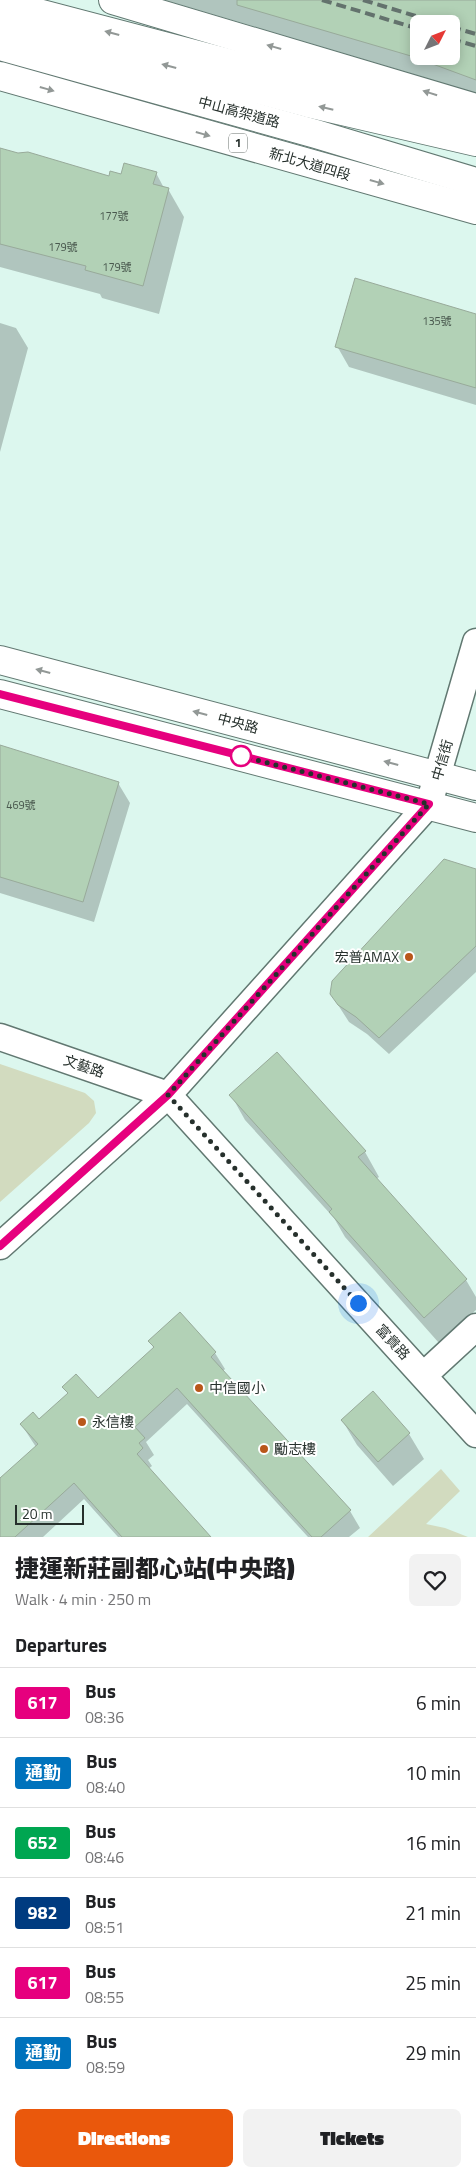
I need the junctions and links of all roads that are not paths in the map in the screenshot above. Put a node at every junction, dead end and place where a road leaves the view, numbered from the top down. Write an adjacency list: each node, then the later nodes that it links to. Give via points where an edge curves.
1 (113, 0): 6 (main road, one-way to 1)
2 (0, 3): 7 (main road, one-way to 2)
3 (0, 21): 9 (main road, one-way to 3, via 308,103)
4 (0, 46): 8 (main road, 中山高架道路 / 1)
5 (0, 76): 12 (main road, 新北大道四段 / 1, one-way to 12)
6 (476, 108)
7 (476, 128)
8 (316, 134): 10 (main road); 11 (main road, 中山高架道路 / 1)
9 (476, 142)
10 (476, 165)
11 (476, 182)
12 (476, 210)
13 (476, 642): 16 (street, 中信街)
14 (0, 660): 16 (main road, 中央路, one-way to 14)
15 (0, 694): 18 (main road)
16 (438, 775): 17 (main road, 中央路); 18 (street, 中信街)
17 (476, 786)
18 (429, 804): 19 (main road); 21 (street, 中信街)
19 (476, 818)
20 (0, 1037): 21 (street, 文藝路)
21 (168, 1095): 22 (street, 中信街); 24 (street, 富貴路)
22 (0, 1246)
23 (476, 1327): 24 (street)
24 (424, 1375): 25 (street, 富貴路)
25 (476, 1434)

